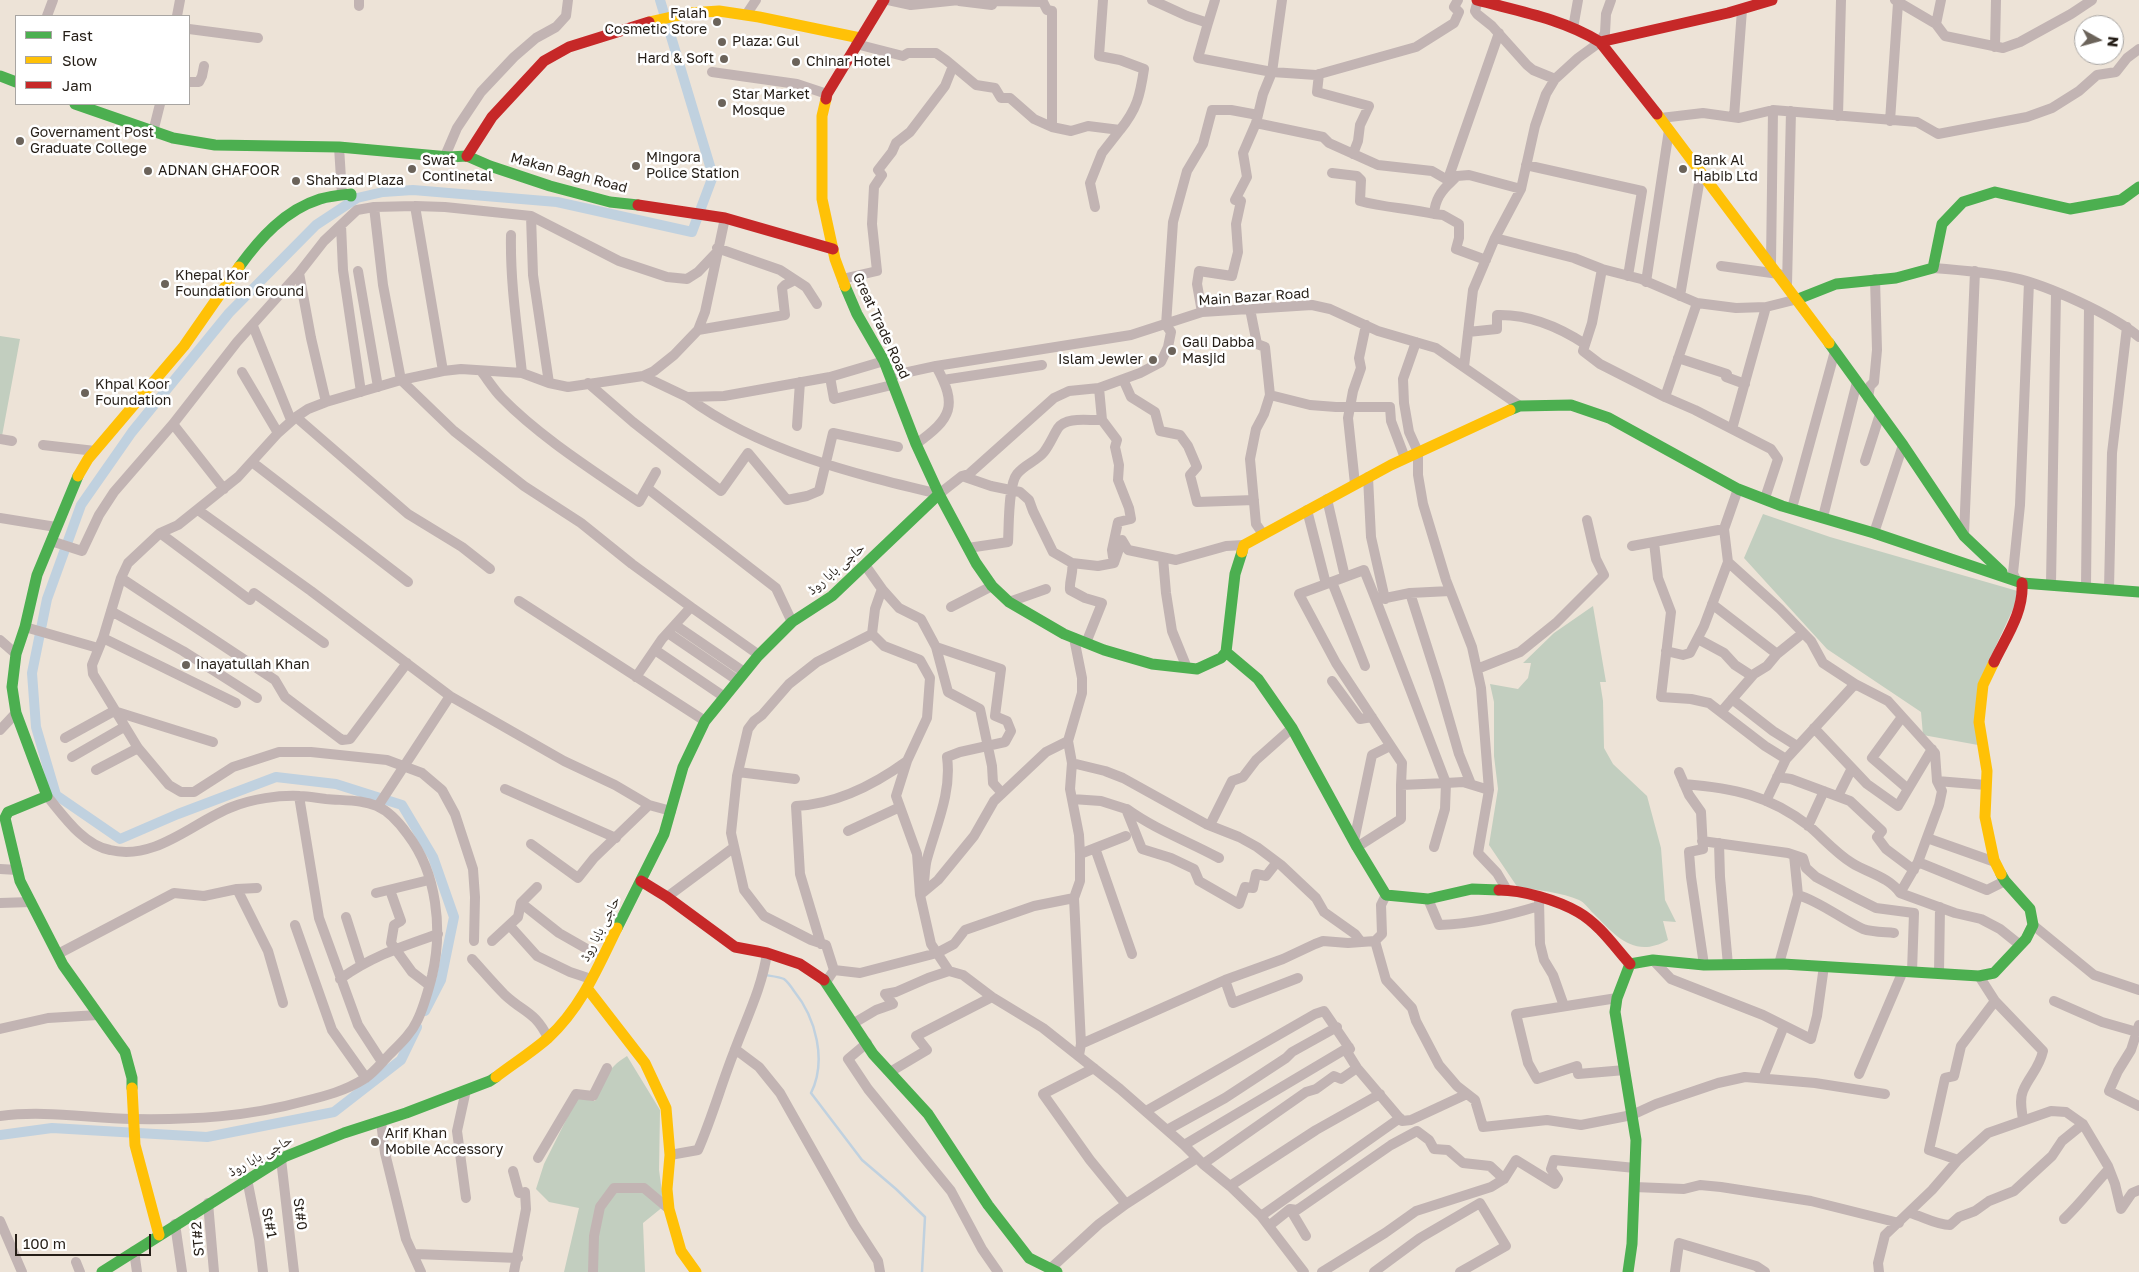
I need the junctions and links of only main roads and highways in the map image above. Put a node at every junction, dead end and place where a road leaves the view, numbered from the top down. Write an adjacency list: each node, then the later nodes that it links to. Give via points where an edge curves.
1 (886, 0): 5 (main road, Great Trade Road)
2 (1477, 0): 4 (main road)
3 (1770, 0): 6 (main road, via 1742,10)
4 (1515, 5): 6 (main road)
5 (858, 41): 12 (main road, via 746,15 719,12 689,13 643,23 569,47 544,61 492,117); 15 (main road, Great Trade Road, via 827,94 822,116 822,199)
6 (1600, 42): 16 (main road)
7 (0, 76): 8 (main road)
8 (15, 82)
9 (68, 105): 11 (main road, via 152,135 215,148)
10 (78, 105): 11 (main road, via 173,138 215,145)
11 (339, 148): 12 (main road, Makan Bagh Road)
12 (467, 156): 15 (main road, Makan Bagh Road, via 550,186 610,202 712,215)
13 (2139, 187): 16 (main road, via 2120,200 2070,209 1995,192 1963,202 1942,224 1933,268 1896,278 1836,284)
14 (347, 195): 24 (main road, via 296,208 250,249 186,344 95,451 77,478 56,526 53,542 38,574 28,628 16,654 12,687 16,713 47,796 8,812 5,818 20,881 63,965 125,1052 132,1078 135,1147)
15 (833, 249): 17 (main road, Great Trade Road, via 857,314 884,361)
16 (1798, 299): 18 (main road, via 1964,536 1997,569)
17 (939, 494): 20 (main road, Great Trade Road, via 992,586 1009,602 1064,634 1152,664 1187,668 1198,669 1221,658); 21 (main road, حاجی بابا روڈ, via 832,596 792,622 723,696 705,721 683,767 664,834)
18 (2019, 581): 19 (main road); 20 (main road, via 1738,489 1609,418 1571,405 1520,406 1405,458 1244,545 1235,574); 22 (main road, via 2023,598 1983,685 1980,722 1987,771 1985,817 1995,862 2005,881 2030,909 2033,925 2026,938 1994,973 1979,976 1653,960)
19 (2139, 592)
20 (1226, 652): 22 (main road, via 1258,679 1292,728 1386,895 1428,899 1472,889 1507,890 1578,912 1599,929)
21 (641, 881): 23 (main road, حاجی بابا روڈ); 25 (main road, via 735,947 800,964 826,982 874,1054 928,1114 988,1205 1029,1258)
22 (1630, 964): 28 (main road, via 1615,1012 1636,1140)
23 (589, 983): 24 (main road, حاجی بابا روڈ, via 570,1014 548,1038 490,1081 281,1159); 27 (main road, via 645,1063 666,1108 670,1154 669,1209 681,1251)
24 (159, 1235): 26 (main road, حاجی بابا روڈ)
25 (1053, 1271)
26 (102, 1272)
27 (696, 1272)
28 (1629, 1272)

